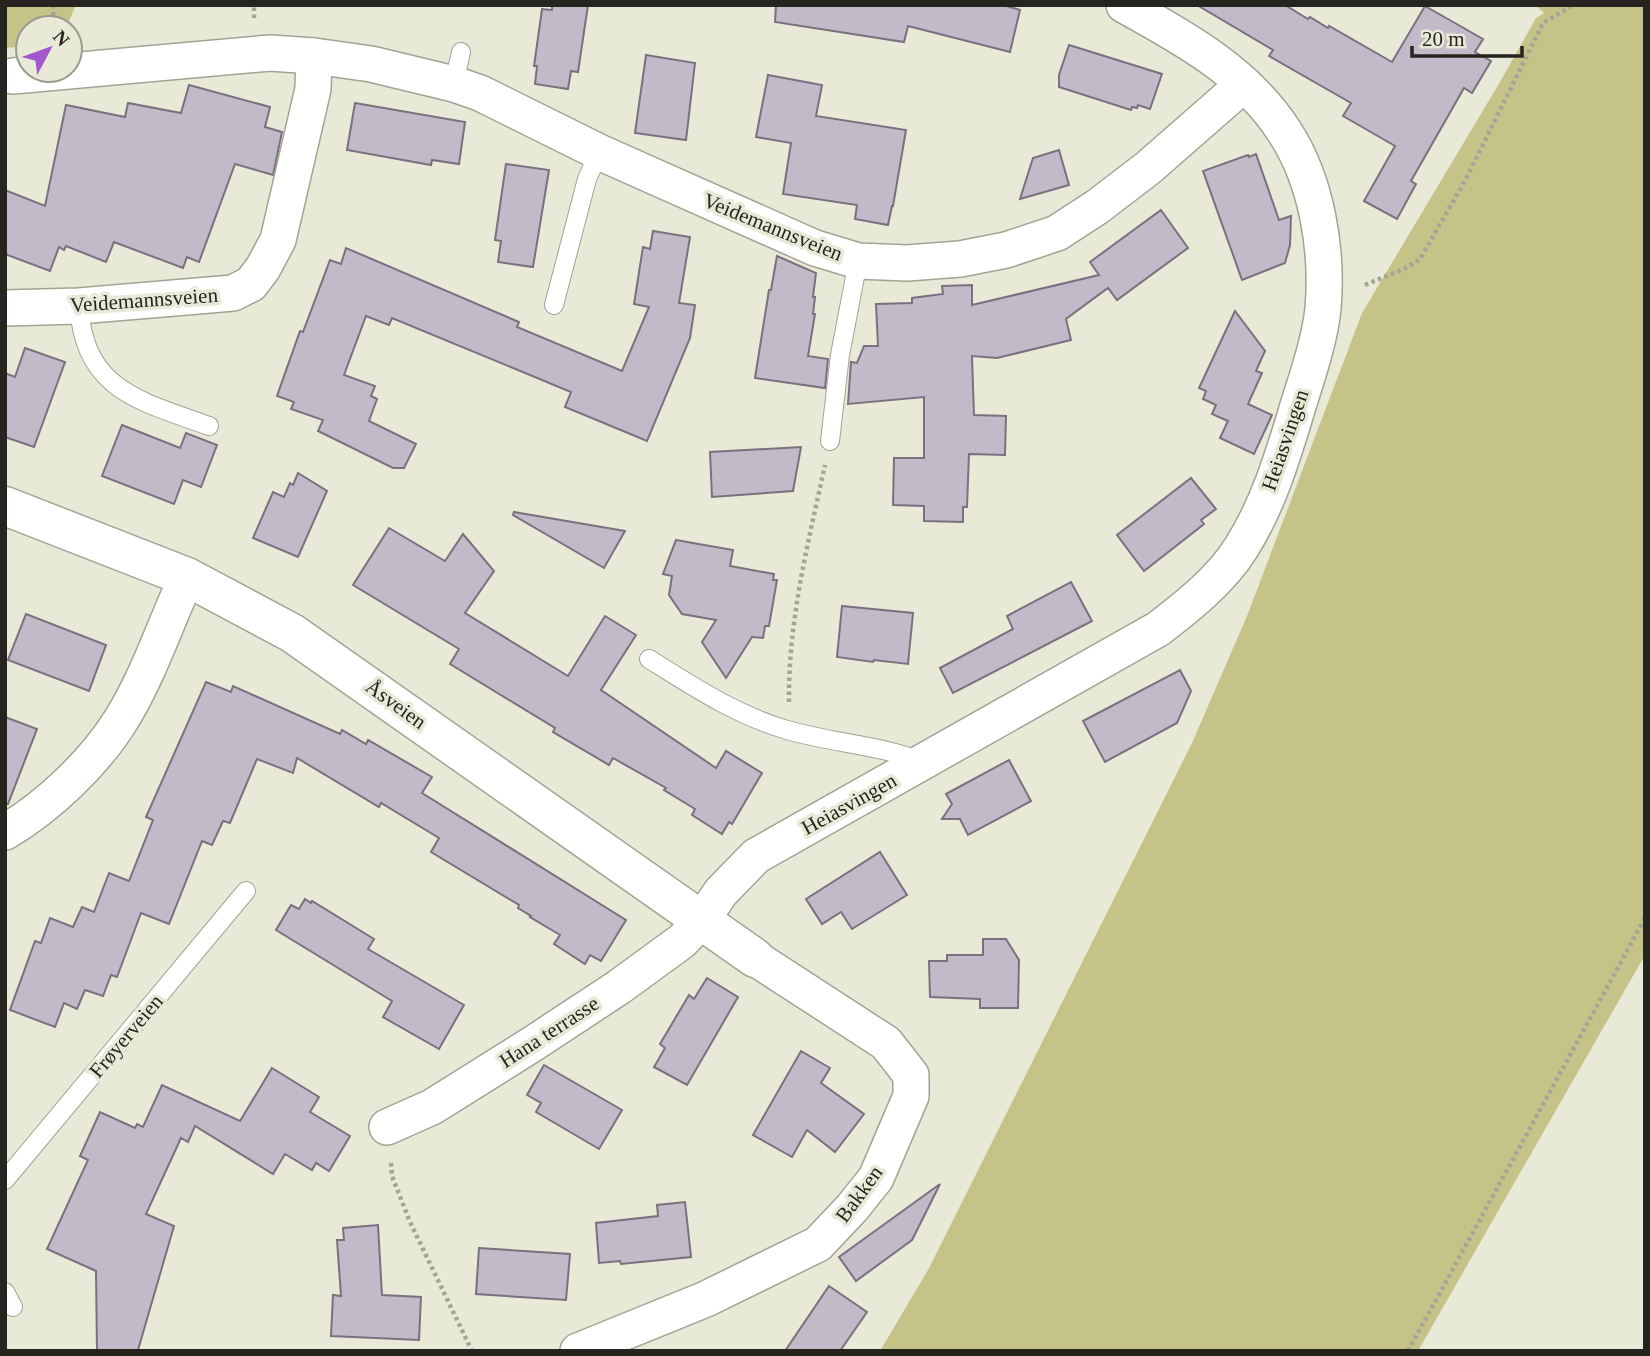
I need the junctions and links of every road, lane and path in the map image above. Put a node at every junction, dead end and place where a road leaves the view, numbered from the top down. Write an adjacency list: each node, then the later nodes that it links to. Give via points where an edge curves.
1 (1124, 5): 5 (street, Heiasvingen, via 1204,51)
2 (1573, 5): 8 (path, via 1543,23 1466,179 1420,259)
3 (314, 56): 4 (street, Veidemannsveien, via 270,52); 6 (street, Veidemannsveien, via 370,65 458,68 480,93); 10 (street, Veidemannsveien, via 313,89 278,240 251,284 233,293)
4 (13, 76)
5 (1244, 84): 7 (street, Veidemannsveien, via 1148,168 1057,233 960,259); 18 (street, Heiasvingen, via 1286,133 1305,174 1322,236 1323,309 1277,477 1240,549 1189,605 1158,629)
6 (599, 152): 7 (street, Veidemannsveien, via 778,233); 9 (lane, via 587,179)
7 (858, 261): 13 (lane, via 840,355)
8 (1364, 285)
9 (554, 305)
10 (79, 306): 11 (street, Veidemannsveien); 12 (lane, via 86,346 112,383 141,401)
11 (5, 308)
12 (209, 426)
13 (831, 441): 17 (path, via 803,565 789,673)
14 (5, 506): 15 (street, Åsveien)
15 (187, 577): 19 (street, via 121,720 92,758 32,817); 22 (street, Åsveien, via 317,648)
16 (649, 659): 17 (lane, via 719,703)
17 (789, 730): 18 (lane)
18 (923, 762): 22 (street, Heiasvingen, via 756,856)
19 (5, 832)
20 (246, 891): 25 (lane, Frøyerveien)
21 (1645, 918): 28 (path)
22 (701, 921): 23 (street, Åsveien); 24 (street, Hana terrasse, via 682,941 555,1029 432,1107)
23 (755, 958): 27 (street, Bakken, via 886,1043 911,1075 911,1096 876,1178 818,1244 706,1299)
24 (387, 1127): 26 (path, via 392,1175)
25 (5, 1180)
26 (472, 1351)
27 (578, 1351)
28 (1408, 1351)

